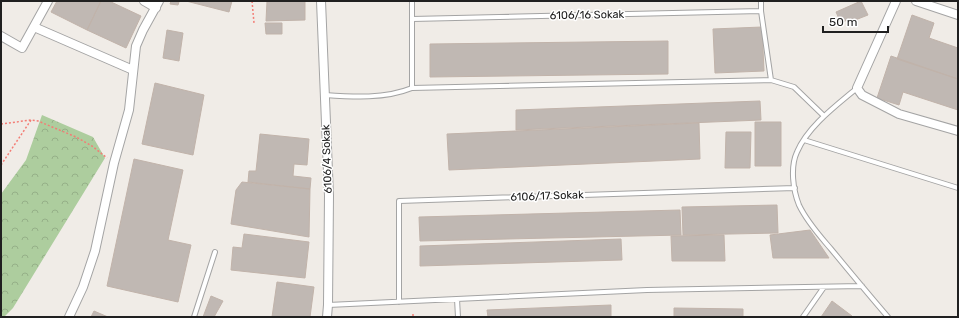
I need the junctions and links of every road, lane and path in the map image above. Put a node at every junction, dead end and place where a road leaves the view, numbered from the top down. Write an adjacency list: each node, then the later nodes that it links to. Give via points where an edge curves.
1 (48, 1): 14 (street)
2 (144, 1): 9 (street)
3 (252, 1): 13 (path)
4 (321, 1): 20 (street, 6106/4 Sokak)
5 (412, 1): 12 (lane)
6 (761, 1): 10 (lane)
7 (896, 1): 19 (street)
8 (916, 1): 11 (street)
9 (158, 4): 16 (street, via 136,46)
10 (761, 11): 12 (lane, 6106/16 Sokak); 17 (lane)
11 (958, 15)
12 (412, 19): 18 (lane)
13 (254, 23)
14 (34, 27): 15 (street, via 22,48); 16 (street)
15 (1, 36)
16 (133, 70): 26 (street, via 129,110)
17 (771, 80): 18 (lane); 21 (lane, via 794,87)
18 (412, 88): 20 (lane, via 402,92 369,96)
19 (857, 88): 21 (lane); 24 (street, via 862,95 899,114)
20 (325, 95): 35 (street, 6106/4 Sokak, via 329,196)
21 (824, 116): 25 (lane)
22 (31, 120): 23 (path); 26 (path, via 84,141); 27 (path)
23 (1, 124)
24 (958, 131)
25 (804, 140): 28 (lane, via 797,152 793,170); 29 (lane)
26 (114, 164): 37 (street, via 95,251 84,287)
27 (1, 165)
28 (795, 188): 31 (lane, via 799,205 810,224); 34 (lane, 6106/17 Sokak, via 400,201)
29 (958, 188)
30 (215, 252): 38 (lane)
31 (862, 286): 32 (lane); 43 (lane)
32 (824, 287): 33 (lane, via 647,290); 42 (lane)
33 (457, 299): 34 (lane); 41 (lane)
34 (399, 302): 35 (lane)
35 (328, 305): 39 (street, 6106/4 Sokak)
36 (413, 314): 40 (path)
37 (69, 317)
38 (194, 317)
39 (327, 317)
40 (413, 317)
41 (458, 317)
42 (803, 317)
43 (888, 317)

